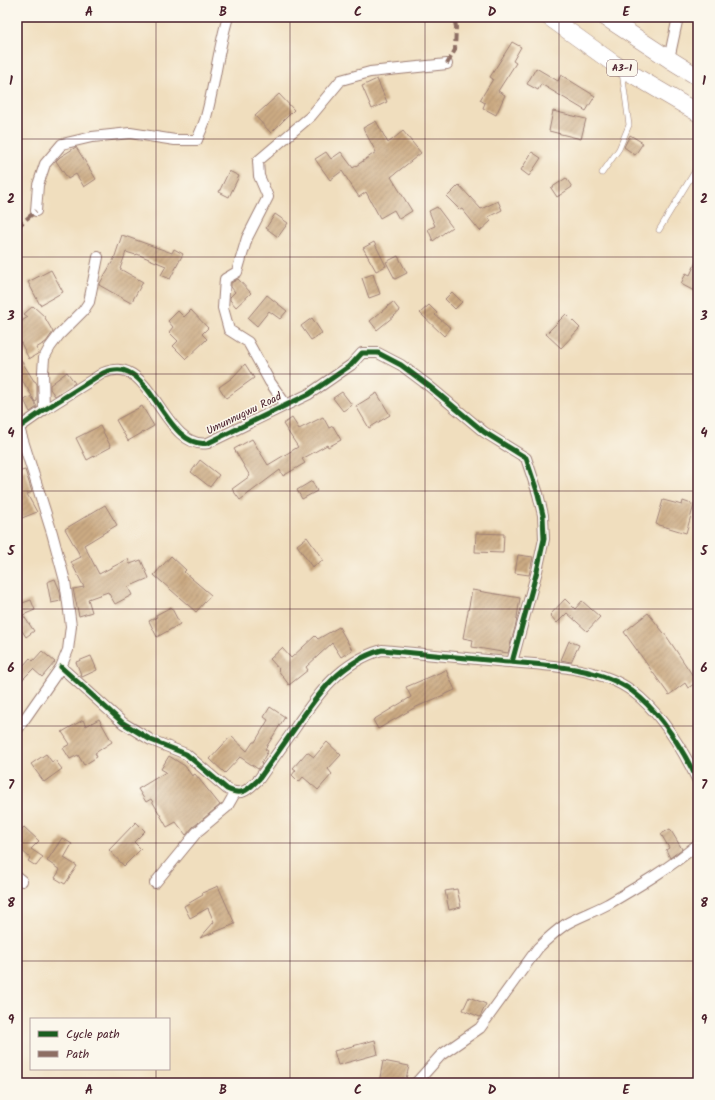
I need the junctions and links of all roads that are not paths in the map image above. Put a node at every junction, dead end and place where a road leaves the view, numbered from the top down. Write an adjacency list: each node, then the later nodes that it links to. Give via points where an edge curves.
1 (228, 17): 12 (street, via 206,118 197,140 176,140 130,132 62,144 45,164 38,185)
2 (549, 17): 7 (highway, A3-1)
3 (605, 17): 5 (highway)
4 (678, 17): 5 (street)
5 (669, 60): 8 (highway)
6 (447, 64): 15 (street, via 370,72 341,80 311,116 258,161 259,176 268,197 247,238 237,272 225,279 223,308 229,330 248,342)
7 (621, 68): 9 (highway, A3-1); 11 (lane, via 629,125 619,149)
8 (698, 77)
9 (698, 114)
10 (698, 166): 13 (lane)
11 (602, 173)
12 (36, 211)
13 (659, 230)
14 (98, 257): 16 (street, via 89,302 59,335 44,358)
15 (286, 405): 16 (street, Umunnugwu Road, via 208,443 194,443 168,420 137,378 128,372 113,370 103,372); 18 (street, Umunnugwu Road, via 309,394 351,365 362,353 378,353 401,365 484,432 526,458 543,515 544,539)
16 (44, 410): 17 (street, Umunnugwu Road)
17 (18, 429): 19 (street, via 30,457 65,581 71,626 68,650)
18 (512, 662): 21 (street, via 595,673 631,691 648,706 668,730); 22 (street, via 382,650 353,662 330,681 311,704 259,778 242,793)
19 (61, 667): 20 (street); 22 (street, via 123,723 151,740 186,754)
20 (17, 730)
21 (698, 781)
22 (235, 793): 24 (street, via 227,807 197,832)
23 (698, 844): 25 (street, via 643,882 567,924 547,939 480,1028 441,1055)
24 (155, 882)
25 (416, 1083)

